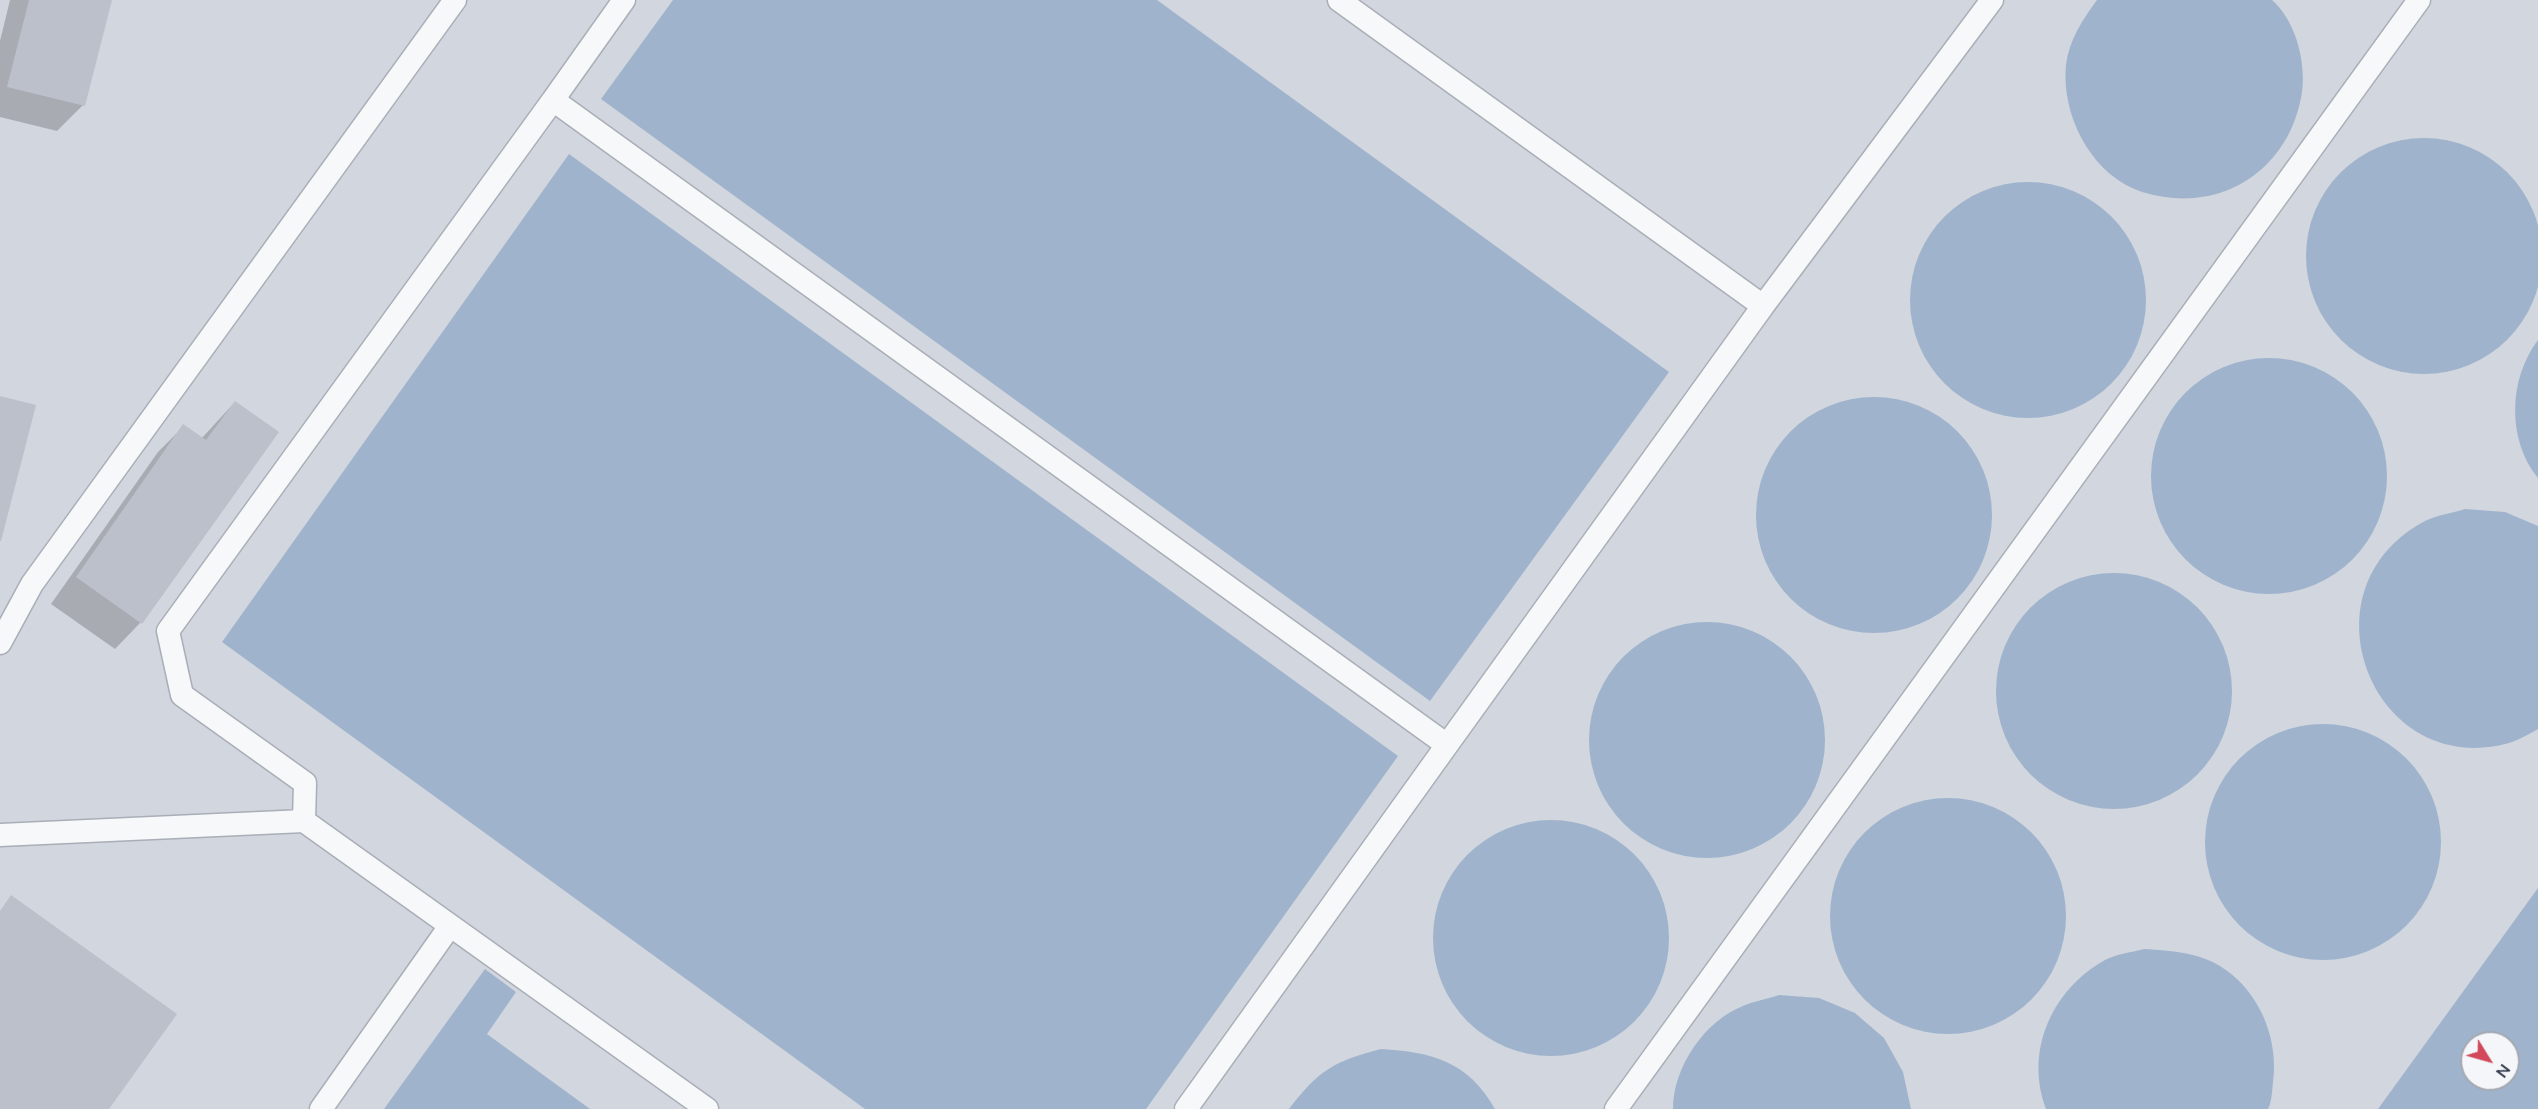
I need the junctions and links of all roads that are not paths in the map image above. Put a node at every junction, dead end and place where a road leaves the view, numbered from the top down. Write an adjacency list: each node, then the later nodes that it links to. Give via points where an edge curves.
1 (454, 0): 8 (lane, via 32,584)
2 (624, 0): 6 (lane)
3 (1339, 0): 7 (lane)
4 (1992, 0): 7 (lane)
5 (2419, 0): 16 (lane)
6 (553, 100): 9 (lane); 10 (lane, via 168,631 182,695 305,783)
7 (1763, 306): 9 (lane)
8 (0, 643)
9 (1447, 746): 15 (lane)
10 (304, 821): 11 (lane); 12 (lane)
11 (0, 835)
12 (450, 926): 13 (lane); 14 (lane)
13 (321, 1109)
14 (707, 1109)
15 (1186, 1109)
16 (1616, 1109)

